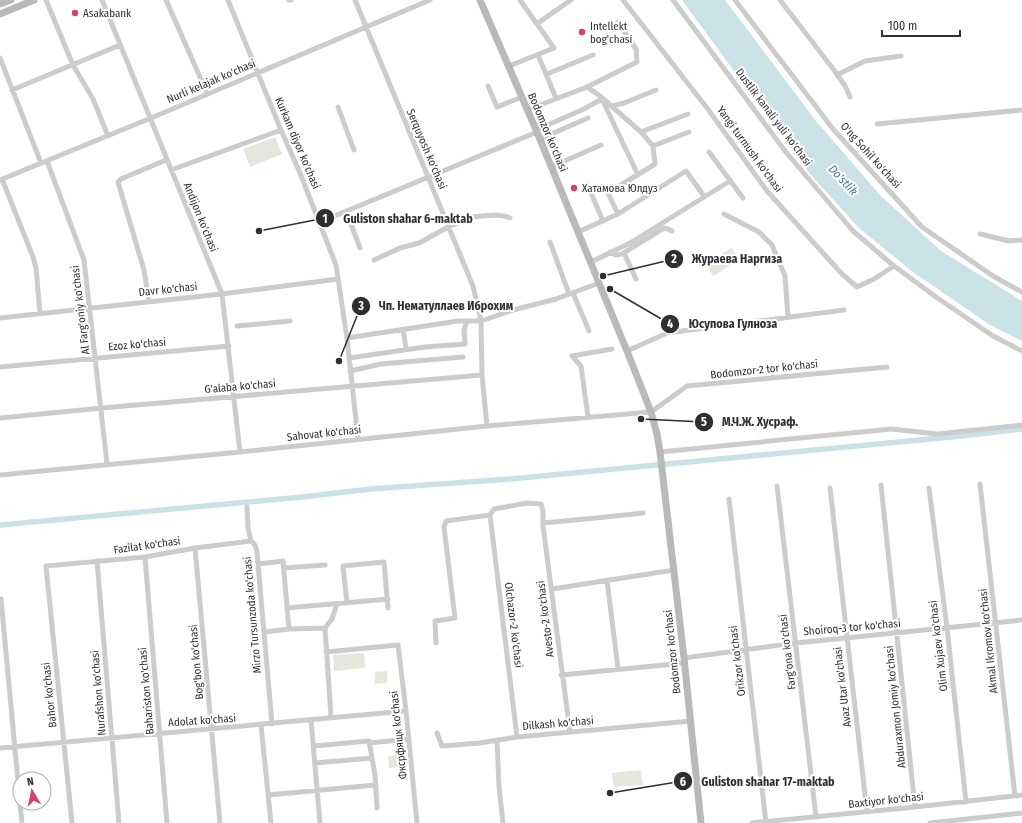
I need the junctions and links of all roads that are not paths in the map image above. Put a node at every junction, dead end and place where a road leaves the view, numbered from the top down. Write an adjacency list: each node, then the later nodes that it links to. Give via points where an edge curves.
1 (11, 0): 17 (street)
2 (34, 0): 18 (street)
3 (46, 0): 27 (street)
4 (102, 0): 22 (street, Andijon ko'chasi)
5 (166, 0): 36 (street)
6 (228, 0): 29 (street, Kurkam diyor ko'chasi)
7 (354, 0): 21 (street, Serquyosh ko'chasi)
8 (430, 0): 16 (street, Nurli kelajak ko'chasi)
9 (480, 0): 28 (street, Bodomzor ko'chasi)
10 (520, 0): 20 (street)
11 (571, 0): 20 (street)
12 (623, 0): 88 (street, Yangi turmush ko'chasi, via 708,108 767,191 842,274 857,287)
13 (673, 0): 88 (street, Dustlik kanali yuli ko'chasi, via 786,151 853,231)
14 (735, 0): 92 (street, O'ng Sohil ko'chasi, via 833,129 922,227 993,276)
15 (780, 0): 31 (street)
16 (421, 2): 21 (street, Nurli kelajak ko'chasi)
17 (0, 4)
18 (0, 14)
19 (618, 22): 33 (street, via 636,48 636,62)
20 (538, 23): 23 (street, via 554,48)
21 (366, 27): 29 (street, Nurli kelajak ko'chasi); 65 (street, Serquyosh ko'chasi)
22 (120, 45): 27 (street); 46 (street, Andijon ko'chasi)
23 (538, 55): 28 (street); 30 (street)
24 (593, 55): 30 (street)
25 (901, 56): 31 (street, via 865,61)
26 (0, 58): 34 (street)
27 (73, 65): 34 (street); 53 (street, via 93,99)
28 (509, 66): 37 (street, Bodomzor ko'chasi)
29 (257, 73): 36 (street, Nurli kelajak ko'chasi); 49 (street, Kurkam diyor ko'chasi)
30 (547, 74): 39 (street)
31 (837, 75): 38 (street)
32 (488, 86): 37 (street, via 497,107)
33 (587, 86): 39 (street); 40 (street)
34 (12, 90): 61 (street)
35 (656, 90): 41 (street)
36 (207, 93): 46 (street, Nurli kelajak ko'chasi)
37 (522, 97): 43 (street, Bodomzor ko'chasi)
38 (850, 97)
39 (556, 98): 43 (street)
40 (601, 98): 41 (street); 50 (street, via 584,109); 64 (street)
41 (612, 106): 51 (street)
42 (338, 107): 57 (street)
43 (527, 110): 50 (street, Bodomzor ko'chasi)
44 (1022, 110): 48 (street)
45 (688, 114): 51 (street)
46 (151, 118): 53 (street, Nurli kelajak ko'chasi); 60 (street, Andijon ko'chasi)
47 (588, 118): 54 (street)
48 (878, 124)
49 (281, 130): 63 (street); 76 (street, Kurkam diyor ko'chasi)
50 (536, 131): 54 (street, Bodomzor ko'chasi); 65 (street)
51 (641, 132): 56 (street)
52 (688, 132): 56 (street)
53 (108, 136): 59 (street, Nurli kelajak ko'chasi)
54 (540, 139): 62 (street, Bodomzor ko'chasi)
55 (602, 145): 62 (street)
56 (653, 146): 64 (street, via 655,164)
57 (354, 150)
58 (709, 152): 67 (street)
59 (47, 160): 61 (street, Nurli kelajak ko'chasi); 96 (street, Al Farg'oniy ko'chasi, via 84,260)
60 (166, 160): 63 (street, Andijon ko'chasi); 95 (street, via 118,182 144,270)
61 (41, 163): 66 (street, Nurli kelajak ko'chasi)
62 (551, 167): 79 (street, Bodomzor ko'chasi)
63 (171, 170): 93 (street, Andijon ko'chasi)
64 (638, 175): 72 (street, via 608,193)
65 (428, 176): 71 (street); 77 (street, Serquyosh ko'chasi)
66 (1, 180): 98 (street, via 33,257)
67 (730, 181): 69 (street); 70 (street)
68 (587, 184): 75 (street)
69 (704, 196): 72 (street, via 686,171); 84 (street, via 630,243)
70 (743, 198)
71 (346, 211): 76 (street); 83 (street)
72 (618, 214): 75 (street)
73 (724, 214): 99 (street, via 759,232 772,245 786,276)
74 (510, 218): 77 (street, via 495,215 471,217)
75 (603, 221): 79 (street)
76 (320, 222): 89 (street, Kurkam diyor ko'chasi, via 336,265)
77 (448, 227): 86 (street, via 419,243 400,248); 103 (street, Serquyosh ko'chasi, via 473,286)
78 (672, 231): 85 (street, via 664,228)
79 (578, 232): 87 (street, Bodomzor ko'chasi)
80 (980, 234): 81 (street, via 1009,241)
81 (1022, 240)
82 (550, 242): 94 (street)
83 (360, 248)
84 (610, 252): 85 (street, via 616,255); 87 (street)
85 (624, 253): 90 (street)
86 (374, 260)
87 (591, 262): 91 (street, Bodomzor ko'chasi)
88 (894, 266): 111 (street, Dustlik kanali yuli ko'chasi, via 993,336)
89 (338, 279): 93 (street, Davr ko'chasi); 107 (street, Kurkam diyor ko'chasi)
90 (636, 279)
91 (599, 283): 94 (street); 112 (street, Bodomzor ko'chasi)
92 (1022, 292)
93 (222, 294): 95 (street, Davr ko'chasi); 108 (street, Andijon ko'chasi)
94 (571, 294): 103 (street); 106 (street)
95 (149, 301): 96 (street, Davr ko'chasi)
96 (91, 308): 98 (street, Davr ko'chasi); 114 (street, Al Farg'oniy ko'chasi)
97 (844, 310): 99 (street)
98 (40, 313): 100 (street, Davr ko'chasi)
99 (788, 317): 112 (street, via 666,333)
100 (0, 318)
101 (290, 321): 104 (street)
102 (467, 321): 103 (street); 105 (street); 109 (street, via 464,330 465,344)
103 (481, 321): 119 (street, Serquyosh ko'chasi)
104 (237, 326)
105 (403, 329): 107 (street); 109 (street)
106 (589, 331)
107 (348, 338): 115 (street, Kurkam diyor ko'chasi)
108 (229, 346): 114 (street, Ezoz ko'chasi); 121 (street, Andijon ko'chasi)
109 (406, 349): 115 (street)
110 (612, 349): 124 (street, via 572,356 581,366)
111 (1022, 351)
112 (628, 352): 123 (street, Bodomzor ko'chasi)
113 (463, 357): 118 (street, via 381,364)
114 (96, 358): 116 (street, Ezoz ko'chasi); 122 (street, Al Farg'oniy ko'chasi)
115 (349, 358): 118 (street, Kurkam diyor ko'chasi)
116 (0, 367)
117 (887, 367): 123 (street, Bodomzor-2 tor ko'chasi, via 687,386)
118 (350, 371): 120 (street, Kurkam diyor ko'chasi)
119 (482, 375): 120 (street, G'alaba ko'chasi); 127 (street, Serquyosh ko'chasi)
120 (352, 387): 121 (street, G'alaba ko'chasi); 128 (street, Kurkam diyor ko'chasi)
121 (234, 397): 122 (street, G'alaba ko'chasi); 129 (street, Andijon ko'chasi)
122 (102, 408): 125 (street, G'alaba ko'chasi); 131 (street, Al Farg'oniy ko'chasi)
123 (650, 412): 124 (street, Sahovat ko'chasi); 130 (street, Bodomzor ko'chasi)
124 (588, 417): 127 (street, Sahovat ko'chasi)
125 (0, 418)
126 (1022, 425): 130 (street, via 937,434 891,429)
127 (487, 426): 128 (street, Sahovat ko'chasi)
128 (358, 439): 129 (street, Sahovat ko'chasi)
129 (240, 452): 131 (street, Sahovat ko'chasi)
130 (660, 455): 151 (street, Bodomzor ko'chasi)
131 (107, 464): 132 (street, Sahovat ko'chasi)
132 (0, 475)
133 (980, 484): 161 (street, Akmal Ikromov ko'chasi)
134 (881, 485): 166 (street, Abduraxmon Jomiy ko'chasi)
135 (777, 486): 169 (street, Farg'ona ko'chasi)
136 (830, 488): 167 (street, Avaz Utar ko'chasi)
137 (929, 488): 163 (street, Olim Xujaev ko'chasi)
138 (729, 499): 170 (street, Orikzor ko'chasi)
139 (247, 507): 143 (street, Mirzo Tursunzoda ko'chasi)
140 (643, 513): 142 (street)
141 (490, 515): 142 (street, Avesto-2 ko'chasi, via 494,509 541,504); 168 (street, via 446,521 444,526 455,618 435,621); 185 (street, Olchazor-2 ko'chasi)
142 (543, 523): 153 (street, Avesto-2 ko'chasi)
143 (251, 541): 144 (street, Fazilat ko'chasi); 147 (street, Mirzo Tursunzoda ko'chasi, via 255,543)
144 (195, 548): 145 (street, Fazilat ko'chasi); 181 (street, Bog'bon ko'chasi)
145 (145, 557): 146 (street, Fazilat ko'chasi); 183 (street, Bahariston ko'chasi)
146 (97, 561): 149 (street, Fazilat ko'chasi); 186 (street, Nurafshon ko'chasi)
147 (258, 564): 150 (street, via 283,562); 165 (street, Mirzo Tursunzoda ko'chasi)
148 (325, 565): 150 (street)
149 (46, 566): 189 (street, Bahor ko'chasi)
150 (284, 568): 158 (street)
151 (674, 570): 152 (street); 172 (street, Bodomzor ko'chasi)
152 (607, 580): 153 (street); 173 (street)
153 (552, 589): 174 (street, Avesto-2 ko'chasi)
154 (1, 599): 192 (street)
155 (388, 599): 156 (street); 156 (street, via 384,562 343,566); 159 (street)
156 (347, 603): 157 (street)
157 (337, 604): 158 (street); 162 (street, via 332,619)
158 (287, 608): 164 (street)
159 (388, 608)
160 (1022, 620): 161 (street, Shoiroq-3 tor ko'chasi)
161 (996, 622): 163 (street, Shoiroq-3 tor ko'chasi); 201 (street, Akmal Ikromov ko'chasi)
162 (325, 628): 164 (street); 171 (street)
163 (947, 628): 166 (street, Shoiroq-3 tor ko'chasi); 202 (street, Olim Xujaev ko'chasi)
164 (288, 629): 165 (street)
165 (265, 632): 179 (street, Mirzo Tursunzoda ko'chasi)
166 (898, 633): 167 (street, Shoiroq-3 tor ko'chasi); 204 (street, Abduraxmon Jomiy ko'chasi)
167 (846, 637): 169 (street, Shoiroq-3 tor ko'chasi); 206 (street, Avaz Utar ko'chasi)
168 (436, 643)
169 (796, 643): 170 (street, Shoiroq-3 tor ko'chasi); 208 (street, Farg'ona ko'chasi)
170 (746, 650): 172 (street, Shoiroq-3 tor ko'chasi); 209 (street, Orikzor ko'chasi)
171 (326, 652): 175 (street, Фксрфящк ko'chasi, via 398,645); 176 (street)
172 (685, 661): 173 (street, Shoiroq-3 tor ko'chasi); 178 (street, Bodomzor ko'chasi)
173 (618, 669): 174 (street, Shoiroq-3 tor ko'chasi)
174 (561, 675): 182 (street, Avesto-2 ko'chasi)
175 (406, 711): 176 (street, Adolat ko'chasi); 187 (street, Фксрфящк ko'chasi)
176 (331, 718): 177 (street, Adolat ko'chasi)
177 (311, 720): 179 (street, Adolat ko'chasi); 191 (street)
178 (691, 720): 182 (street, Dilkash ko'chasi); 219 (street, Bodomzor ko'chasi)
179 (272, 724): 180 (street, Adolat ko'chasi)
180 (261, 725): 181 (street, Adolat ko'chasi); 199 (street)
181 (212, 729): 183 (street, Adolat ko'chasi); 214 (street, Bog'bon ko'chasi)
182 (570, 732): 185 (street, Dilkash ko'chasi)
183 (160, 733): 186 (street, Adolat ko'chasi); 213 (street, Bahariston ko'chasi)
184 (437, 733): 188 (street, Dilkash ko'chasi, via 442,746)
185 (517, 737): 188 (street, Dilkash ko'chasi)
186 (112, 738): 189 (street, Adolat ko'chasi); 212 (street, Nurafshon ko'chasi)
187 (409, 739): 190 (street); 217 (street, Фксрфящк ko'chasi)
188 (497, 740): 218 (street, via 499,788)
189 (63, 742): 192 (street, Adolat ko'chasi); 211 (street, Bahor ko'chasi)
190 (369, 742): 191 (street); 194 (street)
191 (314, 746): 195 (street)
192 (15, 747): 193 (street, Adolat ko'chasi); 196 (street)
193 (0, 748)
194 (372, 758): 195 (street); 197 (street)
195 (315, 763): 198 (street)
196 (17, 771)
197 (375, 786): 198 (street); 203 (street)
198 (318, 790): 199 (street); 216 (street)
199 (268, 795): 215 (street)
200 (1022, 795): 201 (street, Baxtiyor ko'chasi)
201 (1015, 796): 202 (street, Baxtiyor ko'chasi)
202 (966, 802): 204 (street, Baxtiyor ko'chasi)
203 (377, 808)
204 (915, 808): 206 (street, Baxtiyor ko'chasi)
205 (21, 811): 210 (street)
206 (867, 812): 208 (street, Baxtiyor ko'chasi)
207 (1022, 813): 221 (street)
208 (816, 817): 209 (street, Baxtiyor ko'chasi)
209 (766, 822): 220 (street, Baxtiyor ko'chasi)
210 (22, 823)
211 (72, 823)
212 (119, 823)
213 (167, 823)
214 (220, 823)
215 (271, 823)
216 (320, 823)
217 (417, 823)
218 (504, 823)
219 (701, 823)
220 (752, 823)
221 (930, 823)

